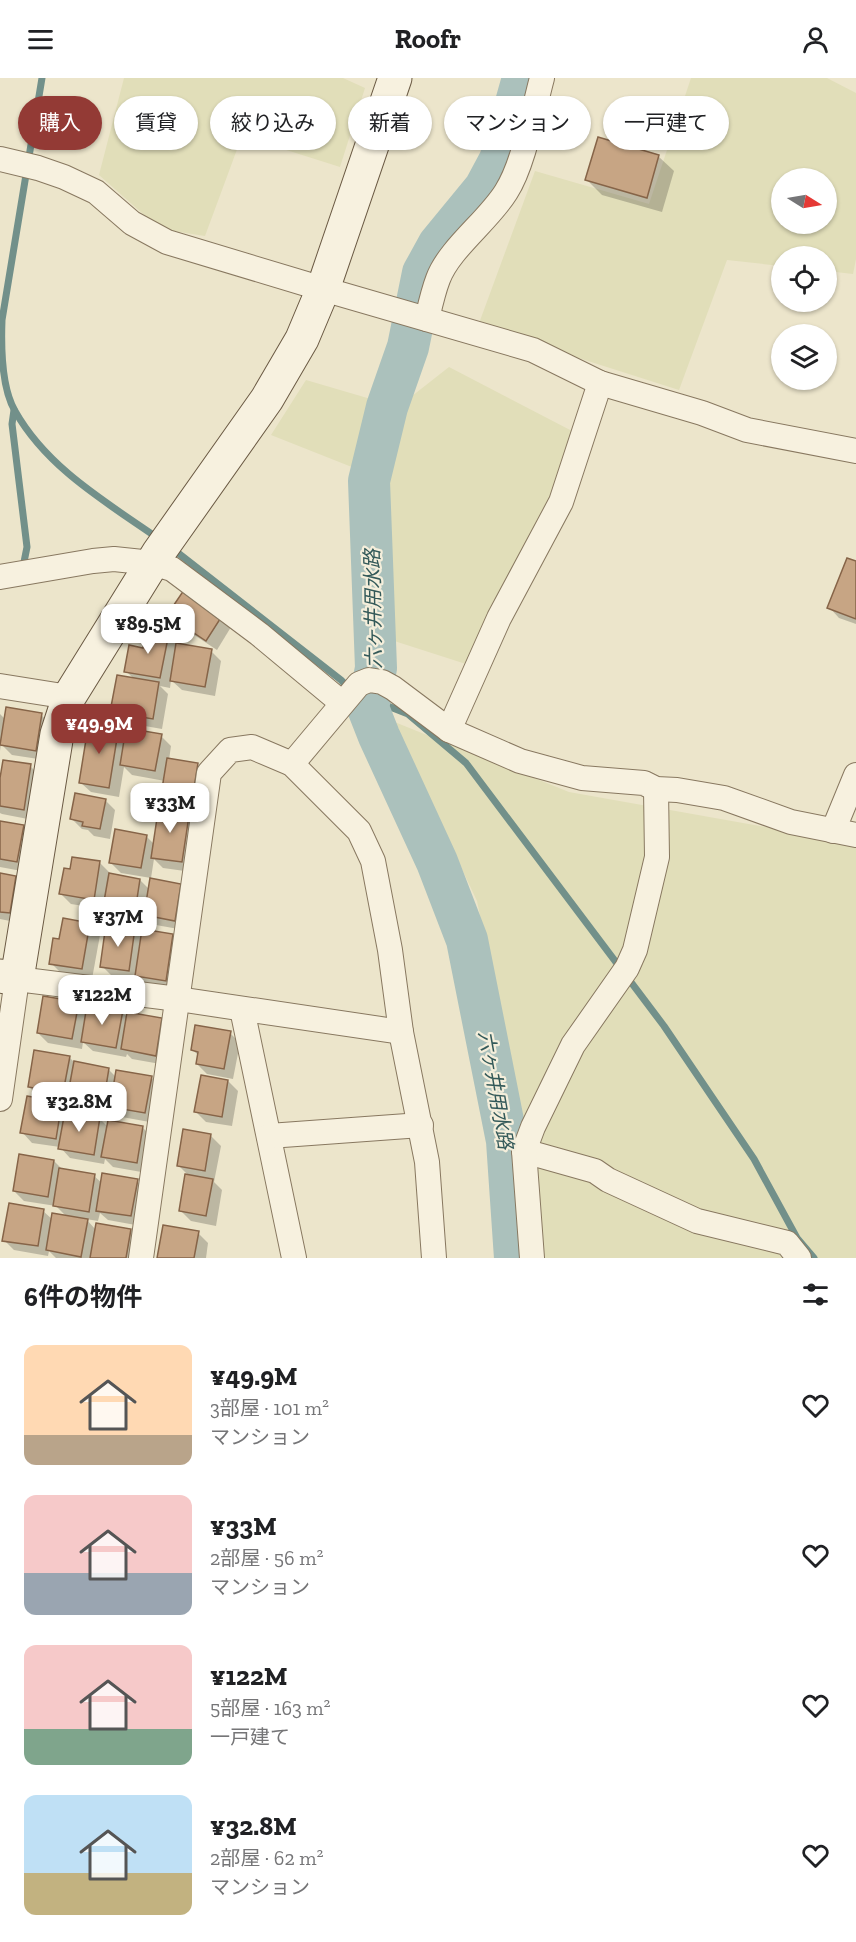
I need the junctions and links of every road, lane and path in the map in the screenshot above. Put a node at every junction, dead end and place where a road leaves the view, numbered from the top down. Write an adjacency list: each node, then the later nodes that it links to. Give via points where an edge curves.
1 (395, 78): 4 (street)
2 (542, 78): 5 (street, via 507,192 448,261)
3 (7, 160): 4 (street, via 64,177 96,192 132,222 167,242)
4 (323, 290): 5 (street); 8 (street, via 302,339 267,399)
5 (418, 316): 6 (street, via 533,350)
6 (600, 383): 7 (street, via 747,430); 13 (street, via 561,502 499,618)
7 (856, 451)
8 (161, 549): 9 (street); 11 (street, via 172,568 259,634); 12 (street)
9 (10, 575)
10 (0, 687): 12 (street)
11 (359, 689): 13 (street, via 393,688); 14 (street)
12 (69, 697): 18 (street, via 57,734)
13 (449, 730): 16 (street, via 520,761 582,778 644,783)
14 (292, 764): 19 (street, via 252,747 230,750 209,773); 21 (street, via 358,831 373,861)
15 (856, 775): 17 (street)
16 (656, 789): 17 (street, via 724,798 791,822); 25 (street, via 657,857 635,950 573,1046)
17 (845, 833)
18 (8, 978): 19 (street); 22 (street)
19 (178, 999): 20 (street); 26 (street)
20 (242, 1009): 21 (street); 24 (street)
21 (400, 1032): 23 (street)
22 (0, 1099)
23 (421, 1125): 24 (street); 28 (street)
24 (269, 1136): 27 (street)
25 (524, 1151): 29 (street); 30 (street, via 595,1171 697,1221 787,1243)
26 (141, 1258)
27 (294, 1258)
28 (434, 1258)
29 (532, 1258)
30 (799, 1258)

